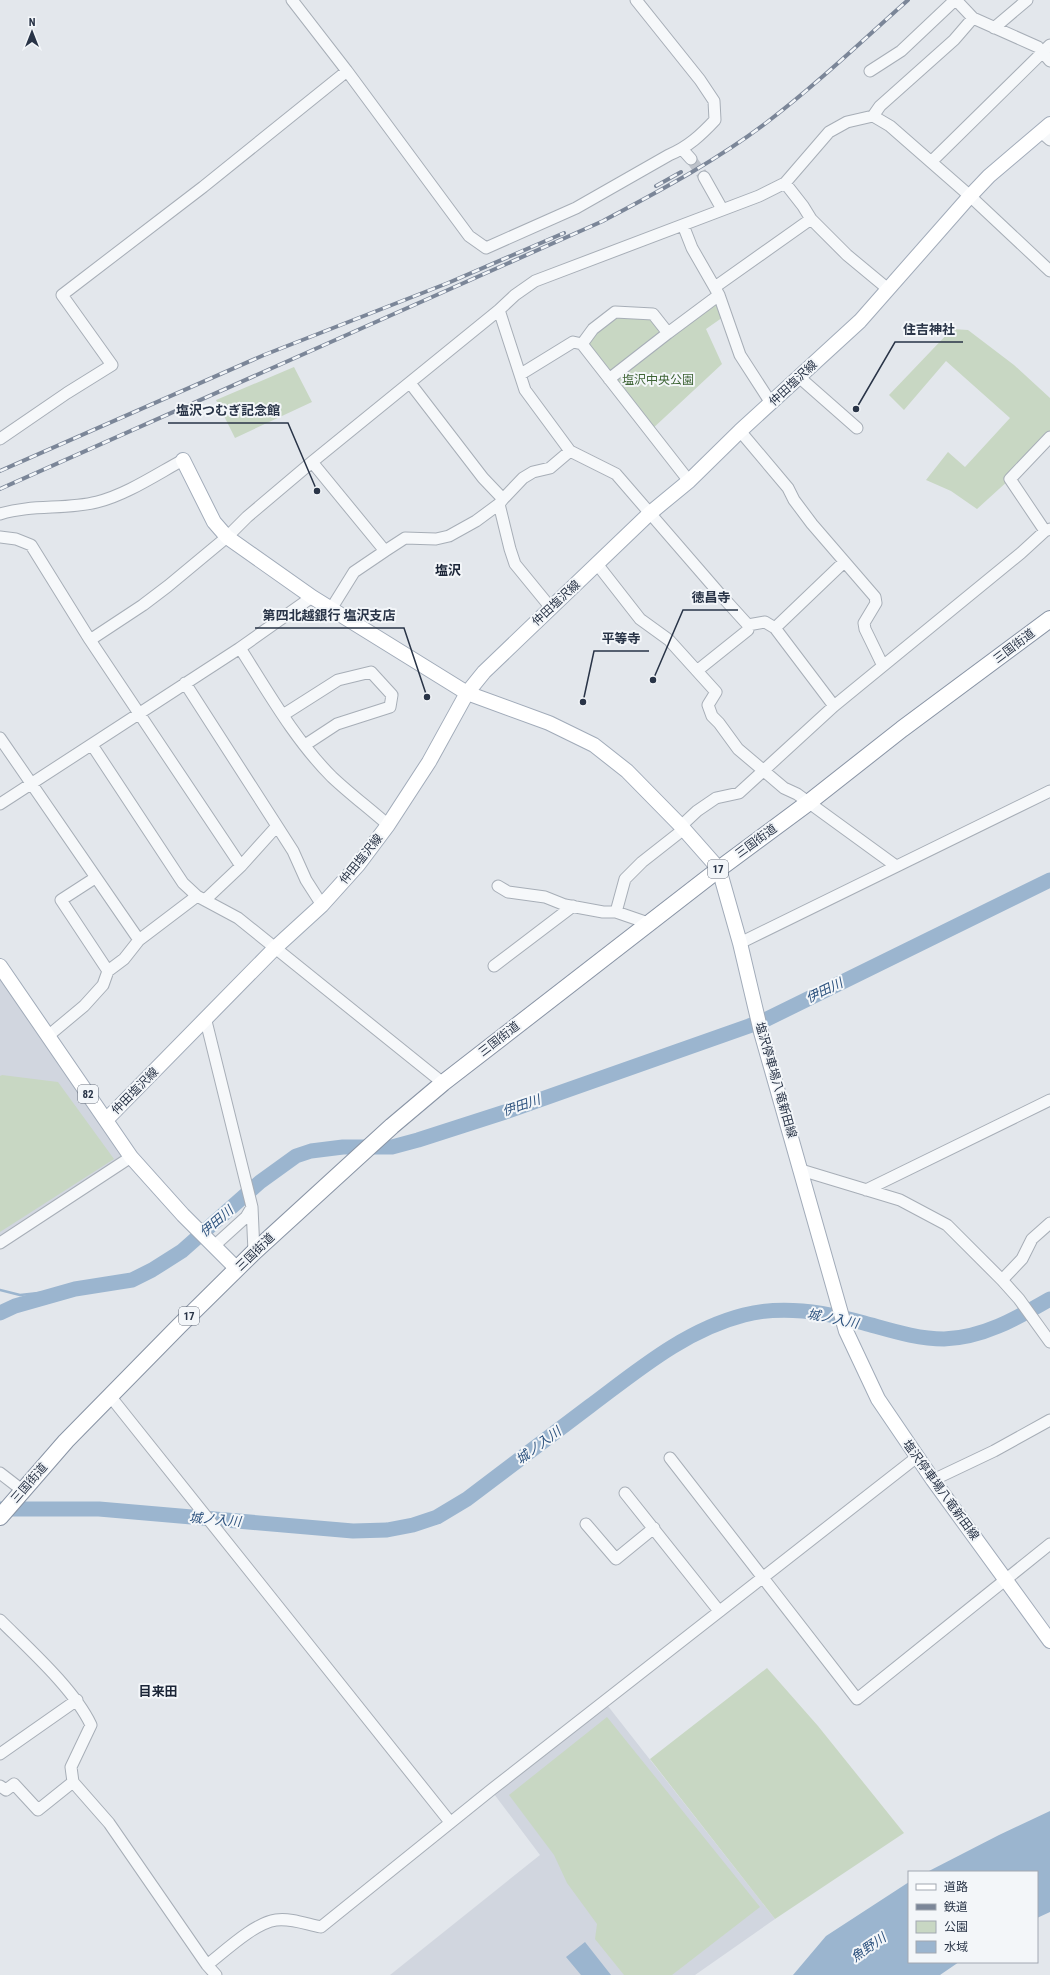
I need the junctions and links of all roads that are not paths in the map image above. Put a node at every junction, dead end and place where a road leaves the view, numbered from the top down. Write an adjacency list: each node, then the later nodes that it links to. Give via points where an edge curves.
1 (292, 0): 9 (street)
2 (636, 0): 13 (street, via 714,101 715,120)
3 (956, 0): 5 (street); 10 (street, via 901,51)
4 (1026, 0): 6 (street)
5 (973, 18): 6 (street); 11 (street, via 954,40 880,106)
6 (994, 28): 7 (street)
7 (1046, 48): 8 (street); 15 (street)
8 (1050, 61)
9 (347, 71): 13 (street, via 469,236 486,248 576,208); 36 (street, via 203,187 62,295 112,366 66,393)
10 (870, 71)
11 (873, 116): 15 (street, via 890,126); 17 (street, via 847,122 829,132)
12 (1047, 132): 18 (main road, 仲田塩沢線, via 988,176)
13 (682, 149): 14 (street)
14 (691, 159)
15 (931, 162): 18 (street)
16 (704, 177): 19 (street)
17 (785, 182): 19 (street, via 758,196); 20 (street)
18 (970, 196): 22 (street); 23 (main road, 仲田塩沢線)
19 (722, 209): 21 (street)
20 (811, 219): 23 (street, via 847,255); 24 (street)
21 (683, 225): 24 (street, via 692,248); 25 (street, via 535,281)
22 (1050, 271)
23 (888, 289): 29 (main road, 仲田塩沢線, via 860,320)
24 (717, 291): 26 (street); 32 (street, via 740,355)
25 (500, 310): 28 (street); 31 (street)
26 (668, 333): 27 (street, via 653,314 615,312 593,329); 30 (street)
27 (582, 344): 28 (street, via 573,342); 30 (street)
28 (521, 374): 37 (street, via 525,390)
29 (799, 378): 32 (main road, 仲田塩沢線); 33 (street)
30 (609, 379): 40 (street)
31 (410, 383): 39 (street); 41 (street)
32 (771, 403): 34 (main road, 仲田塩沢線)
33 (857, 428)
34 (740, 431): 40 (main road, 仲田塩沢線); 48 (street)
35 (1050, 437): 44 (street, via 1010,479)
36 (0, 439)
37 (570, 451): 41 (street, via 550,468 533,472 523,478); 43 (street, via 616,474)
38 (183, 460): 42 (street, via 116,496 97,502 28,508); 46 (main road, via 214,522)
39 (312, 462): 46 (street, via 247,516); 47 (street)
40 (689, 481): 43 (main road, 仲田塩沢線)
41 (501, 501): 47 (street, via 476,521 449,536 436,539 404,538); 51 (street, via 515,564)
42 (0, 514)
43 (649, 514): 49 (main road, 仲田塩沢線); 54 (street)
44 (1048, 530): 58 (street)
45 (0, 537): 56 (street, via 16,539 31,545)
46 (227, 537): 50 (main road); 56 (street, via 143,605)
47 (386, 551): 52 (street, via 354,572)
48 (844, 562): 55 (street); 58 (street, via 875,596 876,603 864,623)
49 (597, 564): 51 (main road, 仲田塩沢線); 59 (street, via 640,619 669,640)
50 (312, 597): 52 (main road); 57 (street)
51 (550, 608): 61 (main road, 仲田塩沢線, via 484,672)
52 (331, 609): 61 (main road)
53 (1050, 619): 71 (highway, 三国街道 / 17, via 902,729)
54 (748, 625): 55 (street, via 765,622); 59 (street, via 748,630)
55 (775, 628): 62 (street)
56 (90, 640): 63 (street)
57 (240, 648): 60 (street); 64 (street)
58 (884, 666): 62 (street)
59 (698, 670): 68 (street, via 716,692 708,705 712,716 738,749)
60 (185, 683): 63 (street); 74 (street)
61 (467, 693): 73 (main road, 仲田塩沢線, via 430,762); 75 (main road, via 549,723 594,745 627,771)
62 (834, 706): 68 (street)
63 (138, 713): 66 (street); 76 (street)
64 (283, 715): 67 (street); 67 (street, via 338,680 371,672 392,695 390,707 337,724)
65 (0, 738): 69 (street)
66 (92, 745): 69 (street); 81 (street, via 183,883)
67 (305, 745): 73 (street, via 333,777)
68 (762, 770): 71 (street); 75 (street, via 739,793 716,798 697,811)
69 (31, 784): 72 (street); 79 (street)
70 (1050, 791): 77 (street)
71 (808, 803): 77 (street); 78 (highway, 三国街道 / 17)
72 (0, 804)
73 (388, 825): 82 (main road, 仲田塩沢線)
74 (277, 826): 76 (street); 82 (street)
75 (683, 828): 78 (main road); 84 (street, via 642,862 626,879)
76 (241, 866): 81 (street)
77 (896, 866): 87 (street)
78 (719, 869): 85 (highway, 三国街道 / 17); 87 (main road, 塩沢停車場八竜新田線)
79 (95, 878): 86 (street); 91 (street, via 61,900)
80 (498, 886): 83 (street, via 508,892 545,897)
81 (201, 898): 86 (street); 88 (street, via 238,918)
82 (322, 905): 88 (main road, 仲田塩沢線)
83 (573, 906): 84 (street); 90 (street)
84 (616, 912): 85 (street)
85 (648, 923): 94 (highway, 三国街道 / 17)
86 (139, 940): 91 (street, via 124,960)
87 (740, 943): 98 (main road, 塩沢停車場八竜新田線)
88 (276, 947): 92 (main road, 仲田塩沢線); 94 (street)
89 (0, 966): 93 (main road, 82)
90 (494, 966)
91 (108, 972): 93 (street, via 103,985 84,1006)
92 (206, 1021): 96 (main road, 仲田塩沢線); 100 (street)
93 (48, 1036): 96 (main road, 82)
94 (442, 1083): 104 (highway, 三国街道 / 17, via 364,1150)
95 (1050, 1100): 99 (street)
96 (106, 1120): 97 (main road, 82)
97 (131, 1157): 102 (street); 103 (main road, 82)
98 (801, 1170): 99 (street); 110 (main road, 塩沢停車場八竜新田線, via 846,1331 878,1399)
99 (866, 1190): 106 (street, via 900,1200 947,1226)
100 (252, 1207): 103 (street, via 246,1217); 104 (street)
101 (1050, 1223): 106 (street, via 1032,1240 1022,1259)
102 (0, 1243)
103 (214, 1246): 105 (main road, 82)
104 (254, 1252): 105 (highway, 三国街道 / 17)
105 (237, 1269): 108 (highway, 三国街道 / 17)
106 (1002, 1280): 107 (street)
107 (1050, 1342)
108 (110, 1396): 114 (highway, 三国街道 / 17); 129 (street)
109 (1050, 1420): 113 (street, via 994,1451)
110 (916, 1457): 113 (main road, 塩沢停車場八竜新田線); 120 (street)
111 (670, 1458): 120 (street)
112 (0, 1473): 114 (street)
113 (933, 1480): 121 (main road, 塩沢停車場八竜新田線)
114 (22, 1490): 116 (highway, 三国街道 / 17)
115 (626, 1493): 118 (street)
116 (0, 1517)
117 (586, 1524): 118 (street, via 616,1559)
118 (654, 1528): 122 (street)
119 (1050, 1544): 121 (street)
120 (763, 1578): 121 (street, via 857,1699); 122 (street)
121 (1007, 1580): 124 (main road, 塩沢停車場八竜新田線)
122 (719, 1611): 129 (street)
123 (0, 1620): 125 (street)
124 (1050, 1640)
125 (76, 1700): 126 (street); 127 (street, via 91,1724 71,1767)
126 (0, 1754)
127 (73, 1782): 128 (street, via 38,1810 14,1784 6,1790); 130 (street, via 109,1823)
128 (0, 1786)
129 (450, 1822): 130 (street, via 321,1927 275,1920 258,1926)
130 (207, 1965): 131 (street)
131 (216, 1975)

